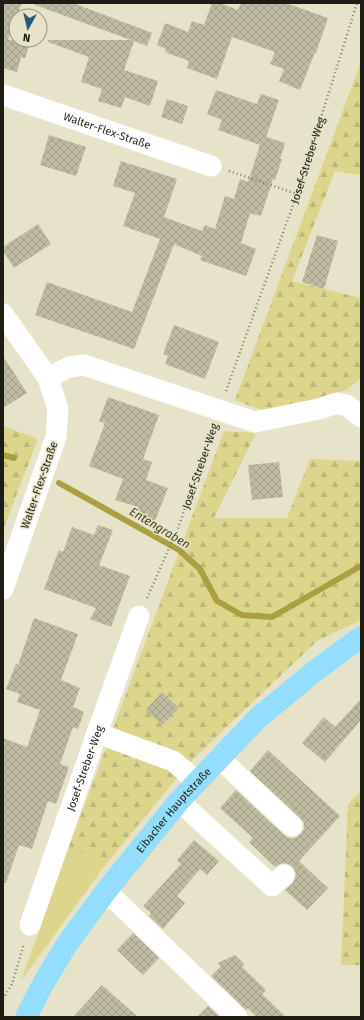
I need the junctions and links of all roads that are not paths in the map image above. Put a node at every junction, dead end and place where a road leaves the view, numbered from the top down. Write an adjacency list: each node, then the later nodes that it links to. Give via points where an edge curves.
1 (3, 95): 2 (street, Walter-Flex-Straße)
2 (211, 166)
3 (3, 314): 4 (street, Walter-Flex-Straße)
4 (48, 378): 5 (street, via 69,367 84,365 254,422 338,403 348,406); 6 (street, Walter-Flex-Straße, via 58,409 56,437)
5 (361, 417)
6 (3, 589)
7 (140, 616): 9 (street, Josef-Streber-Weg)
8 (361, 637): 10 (main road, Eibacher Hauptstraße, via 274,704)
9 (97, 733): 11 (street, via 173,761); 16 (street, Josef-Streber-Weg)
10 (219, 758): 11 (main road, Eibacher Hauptstraße); 13 (street)
11 (196, 782): 12 (main road, Eibacher Hauptstraße)
12 (179, 801): 14 (street, via 272,886); 15 (main road, Eibacher Hauptstraße)
13 (292, 826)
14 (284, 875)
15 (106, 891): 17 (main road, Eibacher Hauptstraße, via 53,966); 18 (street)
16 (30, 924)
17 (26, 1017)
18 (237, 1017)

